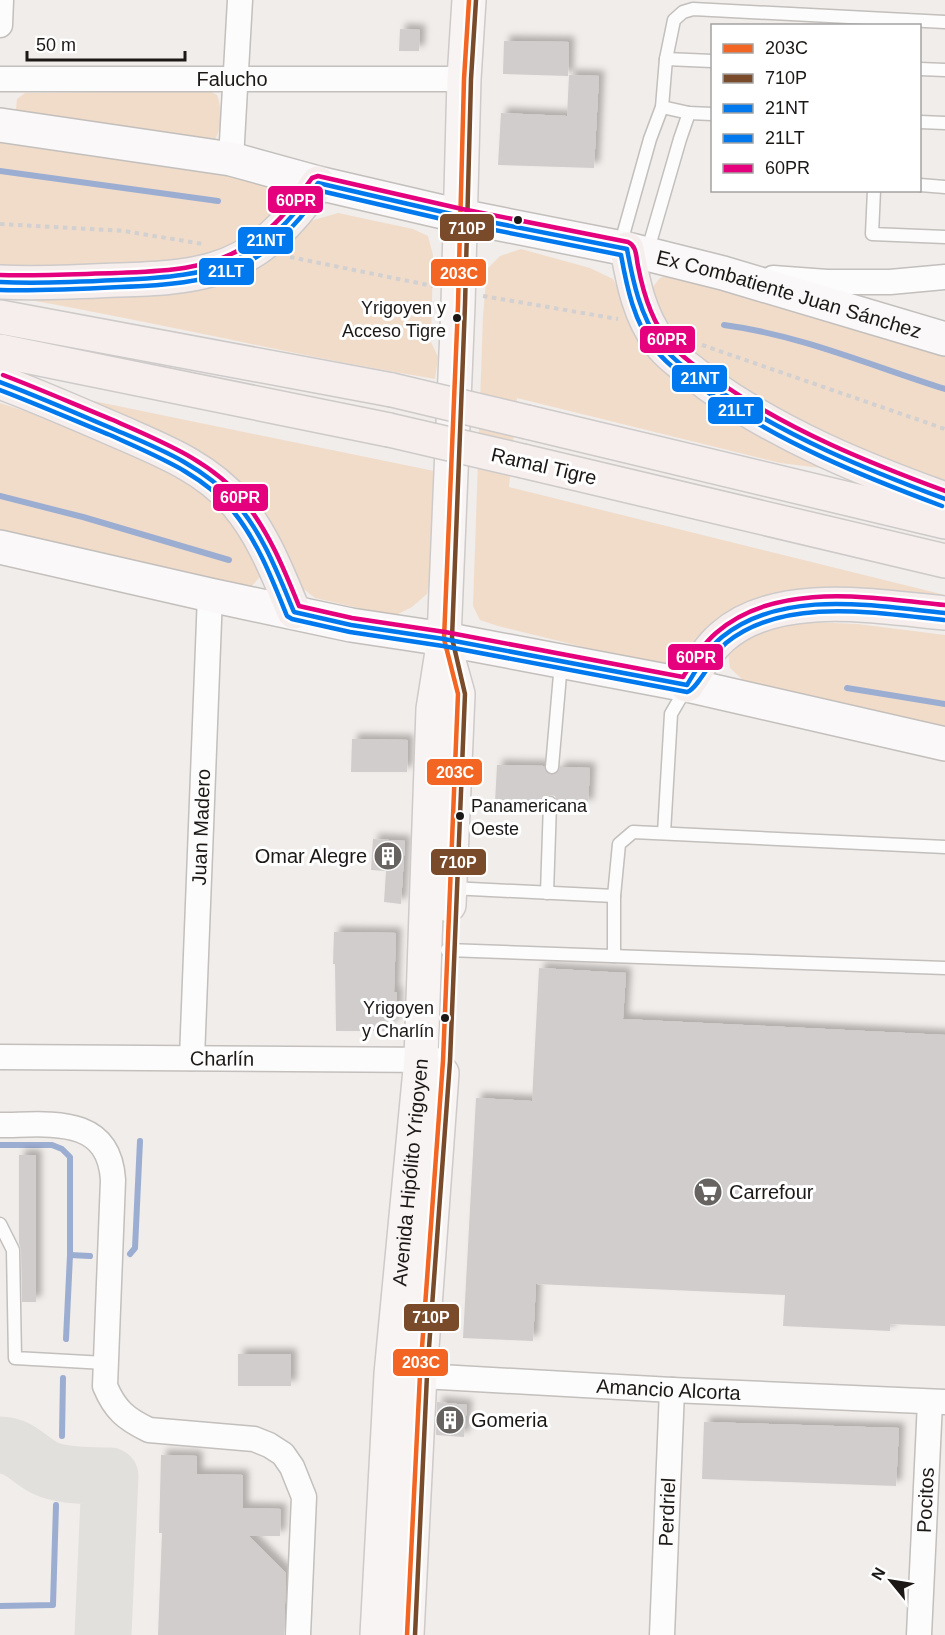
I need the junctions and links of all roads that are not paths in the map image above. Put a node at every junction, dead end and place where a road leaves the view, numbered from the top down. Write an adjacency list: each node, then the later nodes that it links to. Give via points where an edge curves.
1 (1, 0): 7 (street)
2 (240, 0): 12 (street)
3 (469, 0): 14 (main road, Avenida Hipólito Yrigoyen)
4 (694, 4): 6 (lane); 8 (lane, via 674,20)
5 (945, 22): 6 (lane)
6 (882, 23)
7 (0, 25)
8 (666, 59): 9 (lane); 15 (lane)
9 (711, 61)
10 (921, 69): 11 (lane)
11 (945, 70)
12 (236, 78): 13 (street, Falucho); 14 (street, Falucho); 21 (street)
13 (0, 79)
14 (464, 79): 26 (main road, Avenida Hipólito Yrigoyen)
15 (662, 107): 16 (lane); 28 (lane, via 650,139)
16 (689, 113): 17 (lane); 28 (lane)
17 (711, 114)
18 (921, 122): 19 (lane)
19 (945, 123)
20 (0, 125): 21 (street, Ex Combatiente Juan Sánchez)
21 (231, 159): 22 (street, Ex Combatiente Juan Sánchez)
22 (318, 183): 26 (street, Ex Combatiente Juan Sánchez); 31 (highway, via 296,214 265,243 215,269 142,279)
23 (921, 185): 24 (lane)
24 (945, 187)
25 (874, 192): 27 (lane, via 872,234)
26 (460, 216): 28 (street, Ex Combatiente Juan Sánchez); 45 (main road, Avenida Hipólito Yrigoyen)
27 (945, 237)
28 (631, 250): 29 (street, Ex Combatiente Juan Sánchez); 36 (highway, via 637,296 648,324 661,345 694,374 770,423 823,451)
29 (723, 273): 30 (street, via 826,282); 33 (street, Ex Combatiente Juan Sánchez)
30 (945, 277)
31 (0, 282)
32 (0, 317): 37 (highway, Ramal Tigre, bridge, via 392,390)
33 (945, 339)
34 (0, 351): 40 (highway, Ramal Tigre, bridge, via 389,429)
35 (0, 382): 43 (highway, via 151,446 213,480 258,533)
36 (945, 500)
37 (945, 522)
38 (0, 547): 39 (street)
39 (55, 559): 41 (street); 42 (street)
40 (945, 561)
41 (0, 564)
42 (210, 595): 43 (street); 60 (street, Juan Madero)
43 (294, 612): 45 (street)
44 (945, 613): 47 (highway, via 842,605 783,608 759,615 723,636)
45 (444, 639): 46 (street); 53 (main road, Avenida Hipólito Yrigoyen, via 458,694); 61 (main road, Avenida Hipólito Yrigoyen, via 432,709)
46 (561, 661): 47 (street); 49 (lane)
47 (687, 685): 48 (street); 51 (lane, via 671,714)
48 (945, 744)
49 (552, 767)
50 (550, 803): 54 (lane)
51 (664, 833): 52 (lane); 55 (lane, via 633,832 619,844)
52 (945, 847)
53 (450, 888): 54 (lane); 56 (main road, Avenida Hipólito Yrigoyen)
54 (547, 893): 55 (lane)
55 (614, 896): 57 (lane)
56 (447, 950): 57 (lane); 61 (main road, Avenida Hipólito Yrigoyen)
57 (614, 956): 58 (lane)
58 (945, 968)
59 (0, 1058): 60 (street, Charlín)
60 (192, 1058): 61 (street, Charlín)
61 (432, 1060): 65 (main road, Avenida Hipólito Yrigoyen)
62 (0, 1125): 64 (street, via 67,1125 98,1142 112,1164)
63 (0, 1224): 64 (lane, via 13,1250 15,1358)
64 (105, 1363): 68 (street, via 105,1386 111,1400 133,1422 149,1430 255,1439 282,1454 292,1467 304,1497)
65 (405, 1375): 66 (street, Amancio Alcorta); 69 (main road, Avenida Hipólito Yrigoyen); 70 (main road, Avenida Hipólito Yrigoyen)
66 (672, 1390): 67 (street, Amancio Alcorta); 71 (street, Perdriel)
67 (937, 1402): 72 (street, Pocitos)
68 (298, 1635)
69 (377, 1635)
70 (407, 1635)
71 (662, 1635)
72 (919, 1635)

